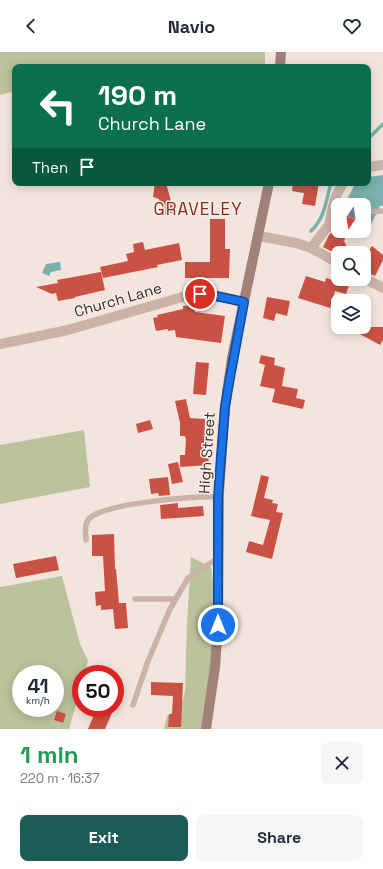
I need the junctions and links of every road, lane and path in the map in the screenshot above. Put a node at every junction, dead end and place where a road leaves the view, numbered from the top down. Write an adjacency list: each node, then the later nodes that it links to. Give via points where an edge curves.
1 (281, 52): 2 (main road)
2 (280, 64)
3 (383, 165): 4 (street)
4 (371, 167)
5 (268, 186): 11 (main road, High Street)
6 (341, 186): 7 (street)
7 (335, 198)
8 (383, 211): 9 (lane)
9 (371, 212)
10 (331, 222): 12 (street)
11 (259, 236): 12 (street, via 290,241); 16 (main road, High Street)
12 (311, 248): 13 (street)
13 (331, 259)
14 (371, 282): 15 (street)
15 (383, 288)
16 (244, 302): 17 (street, Church Lane, via 200,294 186,296 68,330); 18 (main road, High Street, via 225,407)
17 (0, 344)
18 (218, 497): 19 (lane, via 200,496 108,509 90,517 85,525); 20 (main road, High Street)
19 (86, 540)
20 (218, 558): 22 (lane, via 188,578); 24 (main road, High Street, via 218,625)
21 (135, 599): 22 (lane)
22 (176, 599): 23 (lane, via 148,661)
23 (133, 705)
24 (206, 729)

